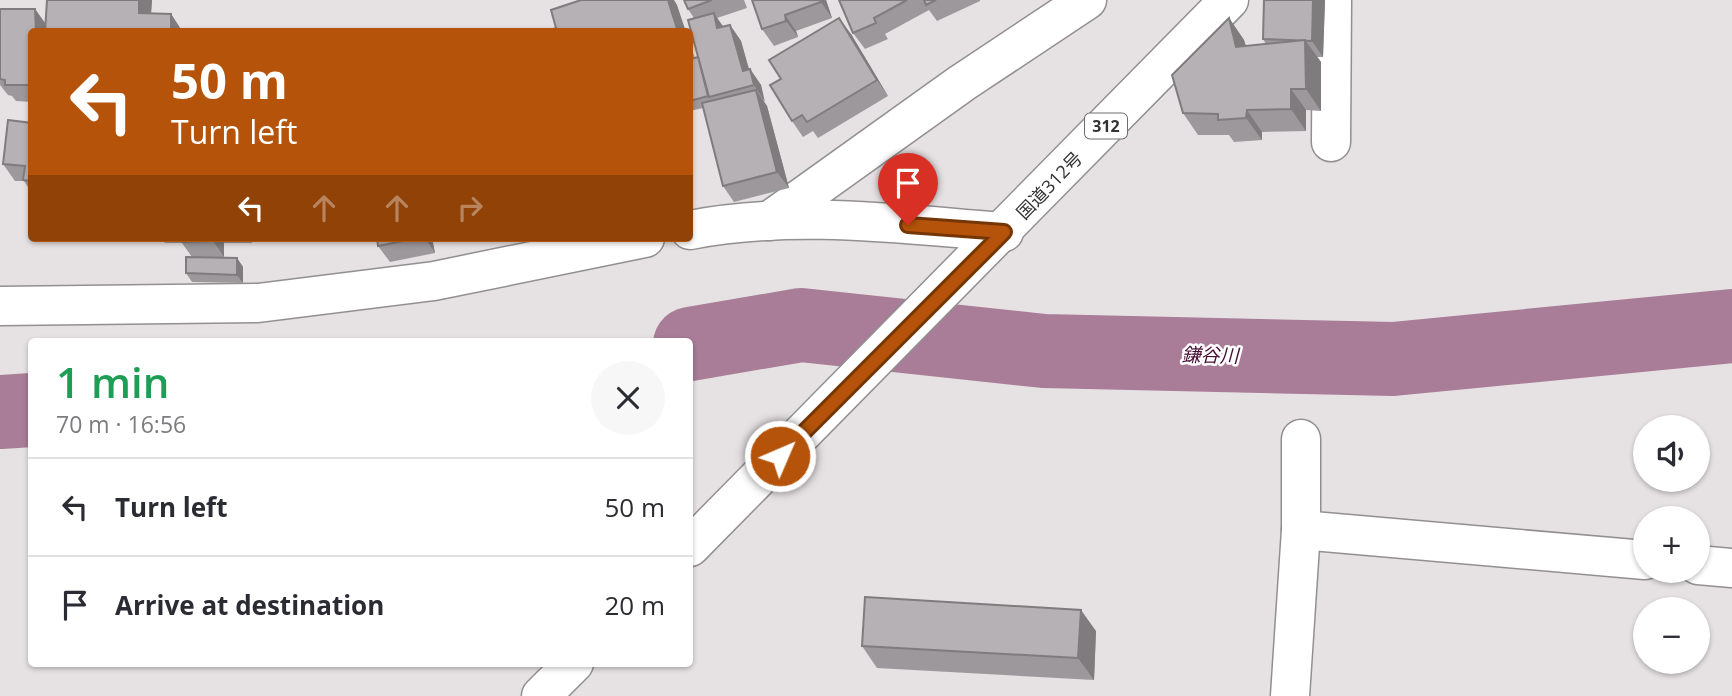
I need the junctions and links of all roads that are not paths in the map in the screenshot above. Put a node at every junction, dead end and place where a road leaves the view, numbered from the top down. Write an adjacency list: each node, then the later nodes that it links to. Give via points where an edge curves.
1 (1087, 0): 5 (main road)
2 (1229, 0): 7 (main road, 国道312号 / 312)
3 (1332, 0): 4 (main road)
4 (1331, 142)
5 (769, 221): 6 (main road); 7 (main road, via 803,219)
6 (693, 229)
7 (993, 241): 12 (main road, 国道312号 / 312)
8 (625, 242): 9 (main road, via 434,281 258,303)
9 (0, 306)
10 (1301, 439): 11 (main road)
11 (1301, 530): 13 (main road); 18 (main road)
12 (693, 544)
13 (1633, 559)
14 (1710, 566): 15 (main road)
15 (1732, 568)
16 (570, 667): 17 (main road)
17 (541, 696)
18 (1290, 696)

